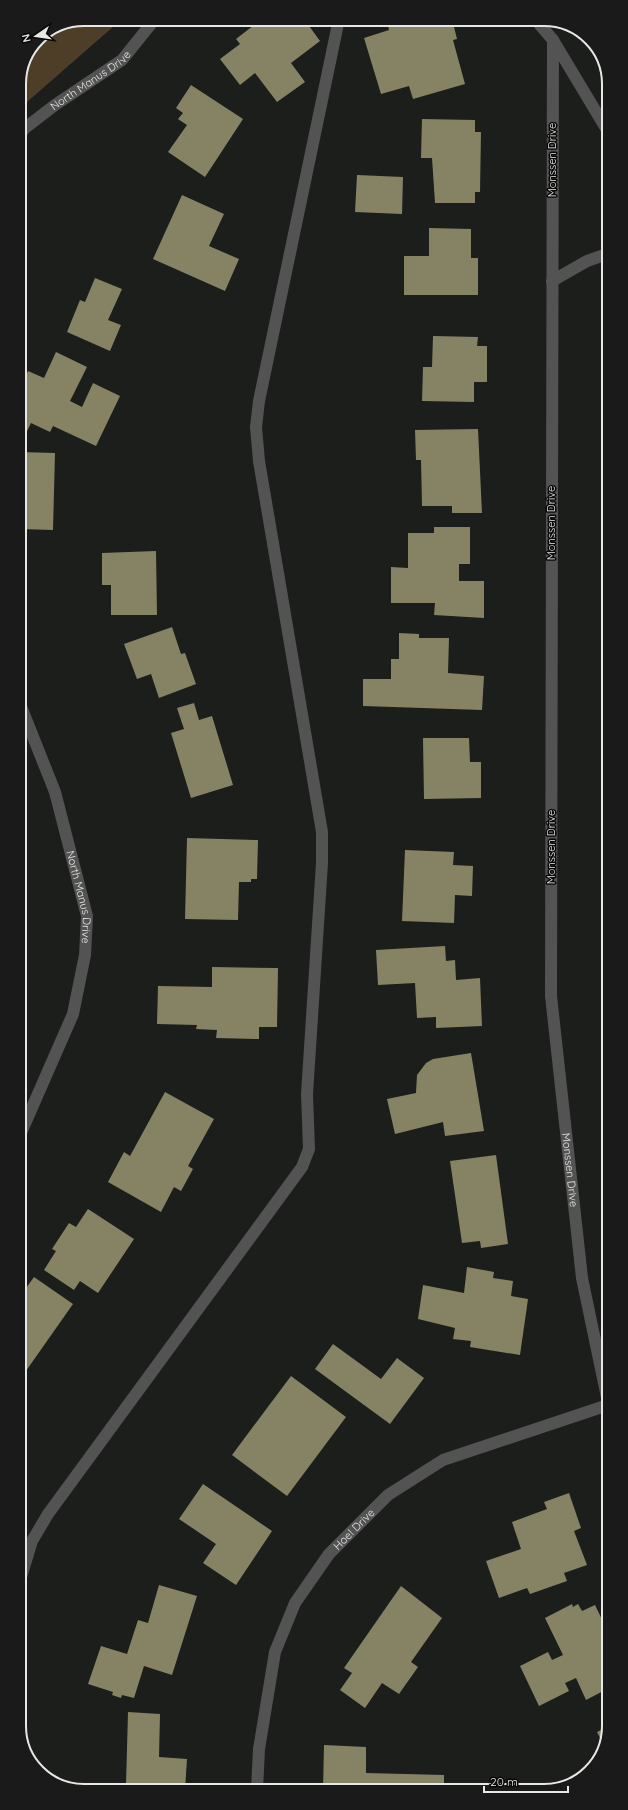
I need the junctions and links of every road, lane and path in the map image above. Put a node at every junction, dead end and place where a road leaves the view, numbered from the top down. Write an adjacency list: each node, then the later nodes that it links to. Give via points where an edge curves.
1 (149, 26): 6 (street, North Manus Drive, via 122,60)
2 (338, 26): 13 (street, via 258,401 256,427 259,461 322,832 307,1094 308,1149 302,1167 48,1514 32,1541)
3 (541, 26): 4 (street)
4 (553, 40): 5 (street); 8 (street, Monssen Drive)
5 (602, 122)
6 (26, 127)
7 (602, 256): 8 (street, via 587,261)
8 (552, 281): 11 (street, Monssen Drive, via 551,996 582,1278)
9 (26, 719): 10 (street, North Manus Drive, via 55,792 87,916 85,955 73,1014)
10 (26, 1121)
11 (602, 1376)
12 (602, 1408): 14 (street, Hoel Drive, via 443,1460 388,1495 329,1554 295,1603 275,1652 259,1749)
13 (26, 1561)
14 (256, 1784)

